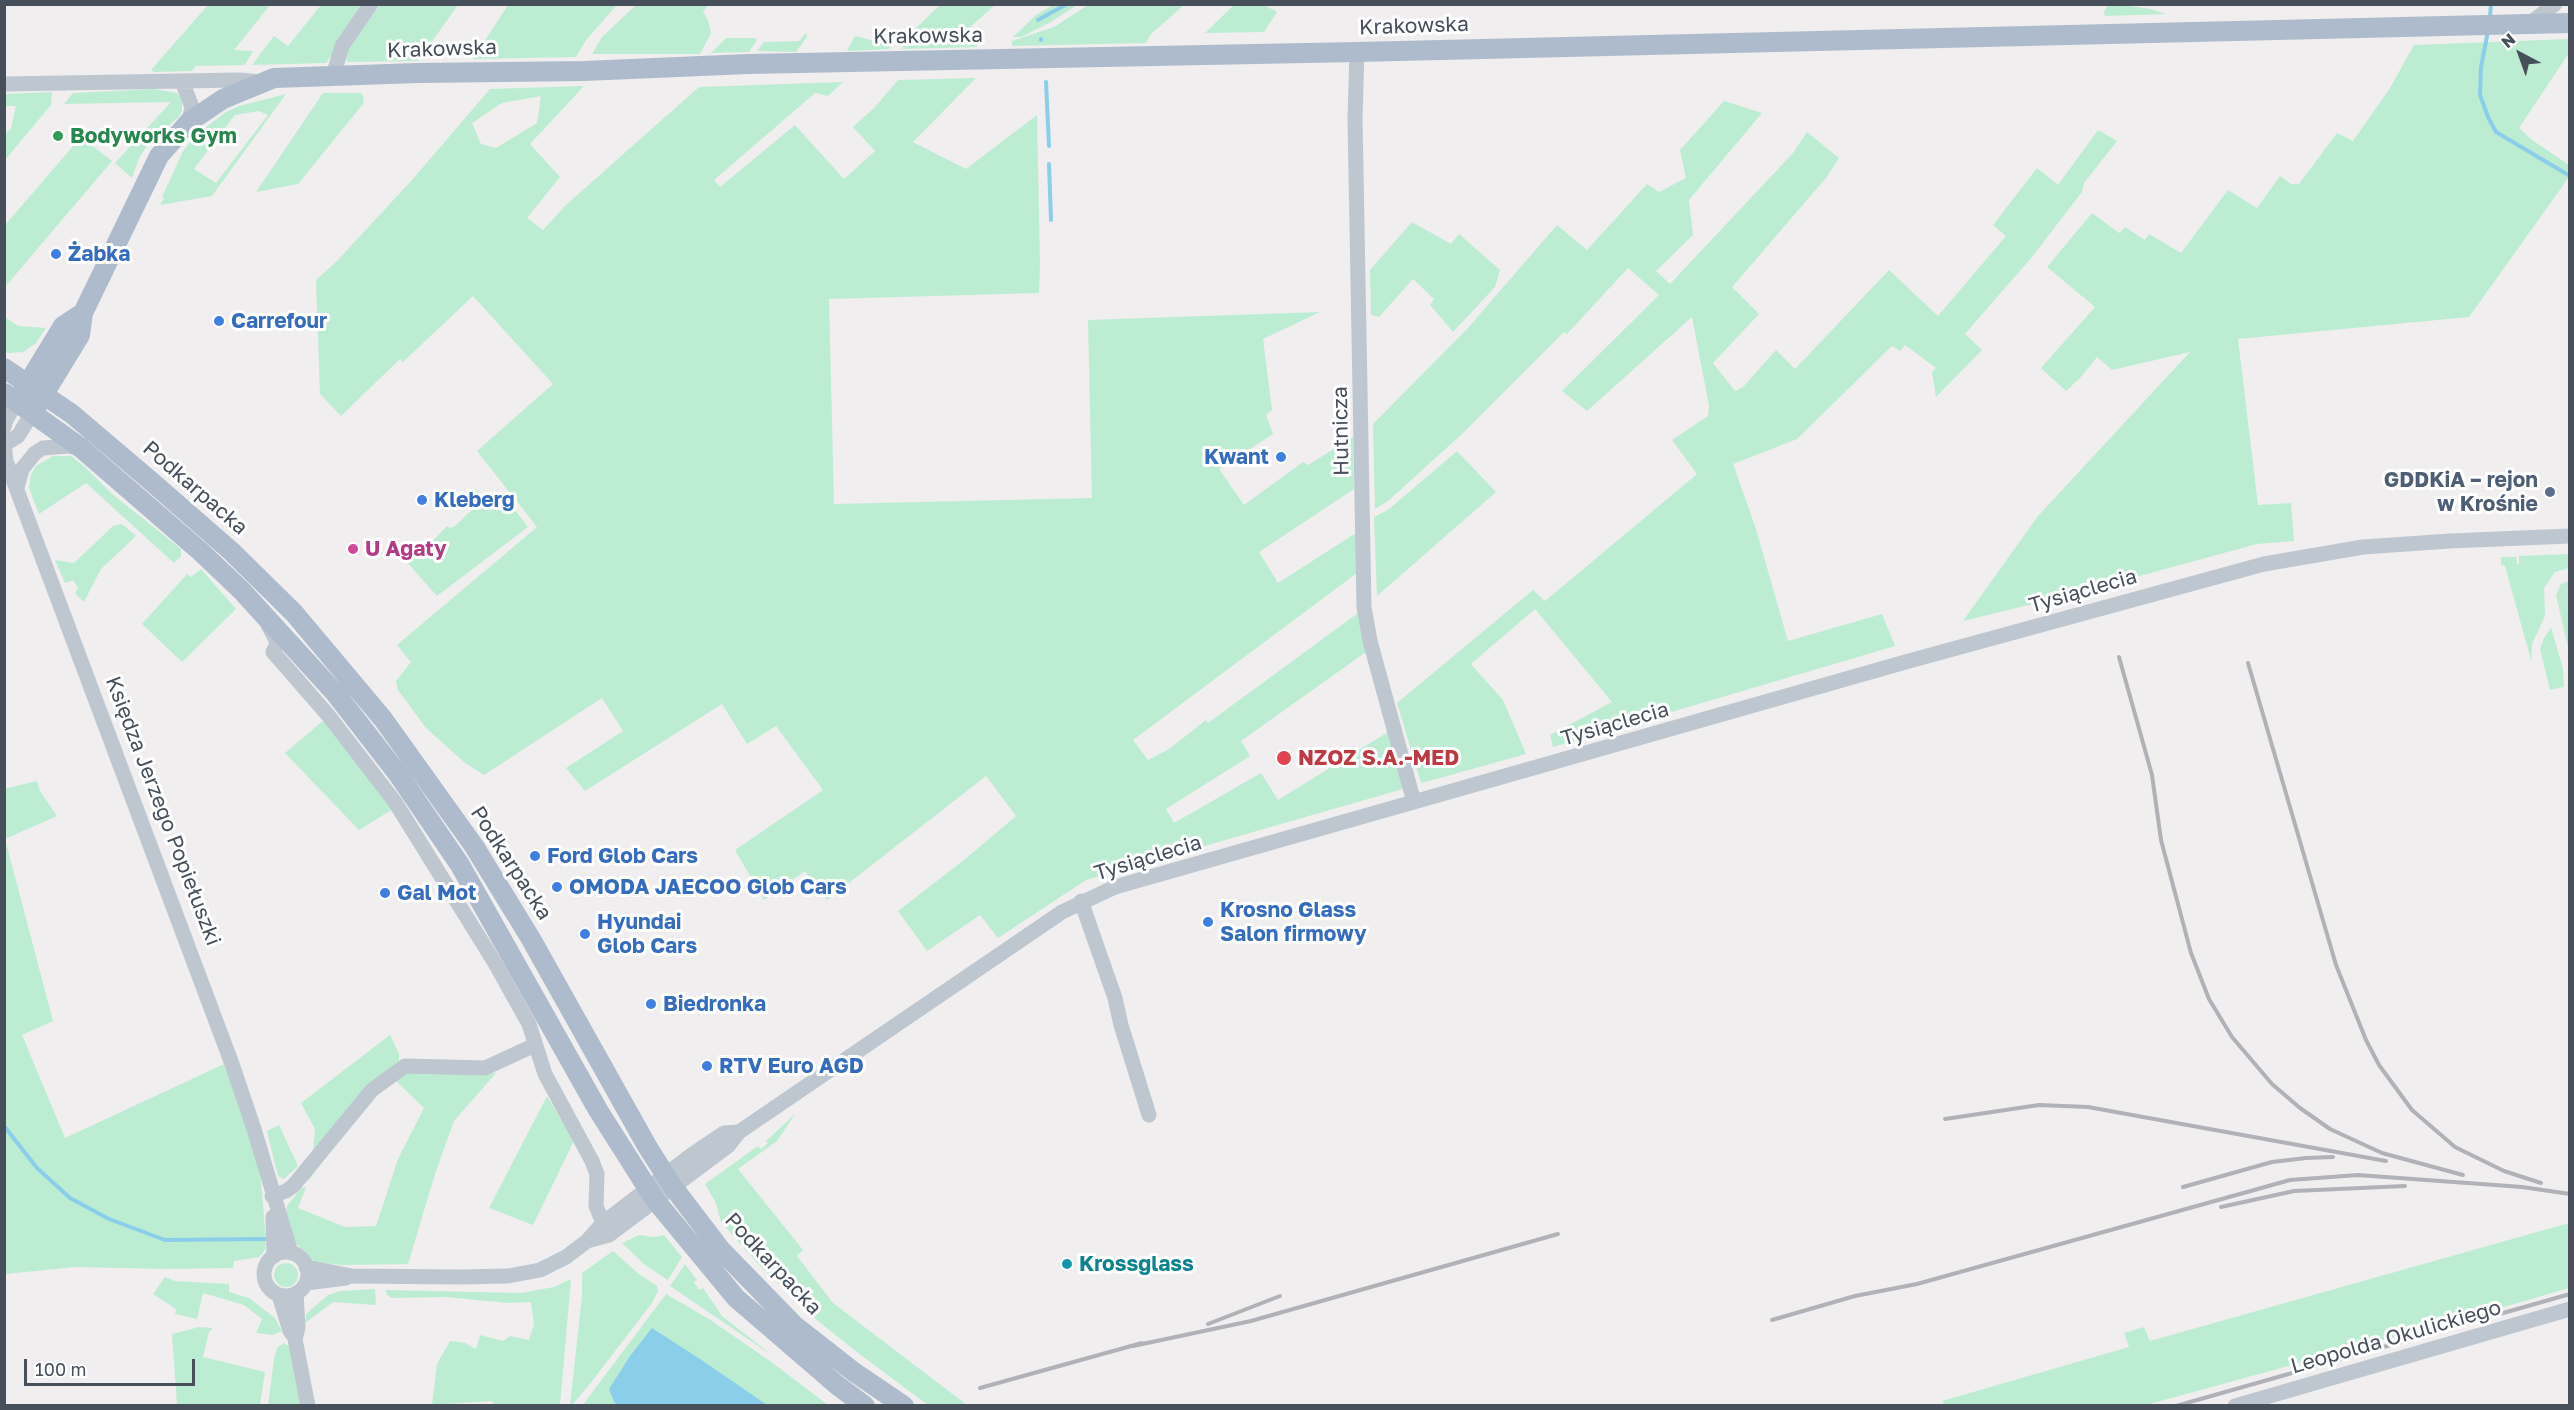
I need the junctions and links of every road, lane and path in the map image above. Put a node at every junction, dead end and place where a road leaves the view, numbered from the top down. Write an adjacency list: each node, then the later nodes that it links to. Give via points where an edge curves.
1 (371, 4): 6 (street, via 342,46)
2 (2555, 4): 4 (street)
3 (2566, 15): 4 (main road, Krakowska)
4 (2529, 24): 5 (main road, Krakowska)
5 (1357, 52): 6 (main road, Krakowska); 26 (street, Hutnicza, via 1364,607)
6 (333, 76): 8 (main road, Krakowska)
7 (182, 81): 8 (street, Krakowska); 9 (street, Krakowska); 10 (street, via 192,106)
8 (261, 82): 10 (main road, Krakowska, via 223,99)
9 (4, 84)
10 (189, 122): 11 (main road, Krakowska, via 159,156)
11 (82, 313): 12 (main road, Krakowska, via 63,326); 14 (main road, Krakowska, via 80,335)
12 (45, 355): 13 (main road, via 26,361); 16 (main road, Krakowska)
13 (4, 361)
14 (62, 366): 17 (main road, Krakowska); 19 (main road)
15 (4, 368): 16 (main road, Podkarpacka)
16 (28, 383): 17 (main road, Podkarpacka); 18 (main road, Księdza Jerzego Popiełuszki)
17 (44, 395): 18 (main road, Księdza Jerzego Popiełuszki); 19 (main road, Podkarpacka)
18 (18, 402): 20 (street, Księdza Jerzego Popiełuszki); 21 (street, Księdza Jerzego Popiełuszki, via 18,436); 22 (main road, Podkarpacka)
19 (72, 414): 30 (main road, Podkarpacka, via 265,584 383,719 504,893)
20 (4, 427)
21 (5, 443): 23 (street, Księdza Jerzego Popiełuszki, via 6,461)
22 (81, 448): 23 (street, via 43,448 22,469); 25 (main road, Podkarpacka, via 201,552 258,608)
23 (16, 488): 32 (street, Księdza Jerzego Popiełuszki, via 232,1064)
24 (2570, 536): 26 (street, Tysiąclecia, via 2363,547 2264,564)
25 (290, 657): 28 (street, via 424,845 529,1024); 31 (main road, Podkarpacka, via 336,693 460,865 598,1110)
26 (1414, 802): 27 (street, Tysiąclecia, via 1115,887)
27 (1081, 901): 29 (street, via 1115,998); 30 (street, Tysiąclecia, via 739,1132 724,1133)
28 (535, 1045): 32 (street, via 485,1068 405,1066 372,1090 293,1186); 33 (street, via 545,1074 597,1174 596,1206)
29 (1149, 1115)
30 (669, 1181): 31 (street, Tysiąclecia); 43 (main road, Podkarpacka, via 721,1250 794,1325)
31 (651, 1195): 33 (street); 34 (street, via 609,1235); 42 (main road, Podkarpacka, via 736,1298)
32 (272, 1196): 35 (street, Księdza Jerzego Popiełuszki); 36 (street, Księdza Jerzego Popiełuszki)
33 (603, 1223): 34 (street)
34 (587, 1241): 37 (street, via 540,1270 508,1276 351,1276)
35 (291, 1253): 36 (street); 37 (street, via 300,1257)
36 (274, 1256): 38 (street, via 267,1263 264,1277 269,1288)
37 (303, 1281): 38 (street); 40 (street)
38 (279, 1295): 40 (street)
39 (2570, 1309): 44 (street, Leopolda Okulickiego)
40 (296, 1339): 41 (street)
41 (308, 1406)
42 (865, 1406)
43 (904, 1406)
44 (2235, 1406)

